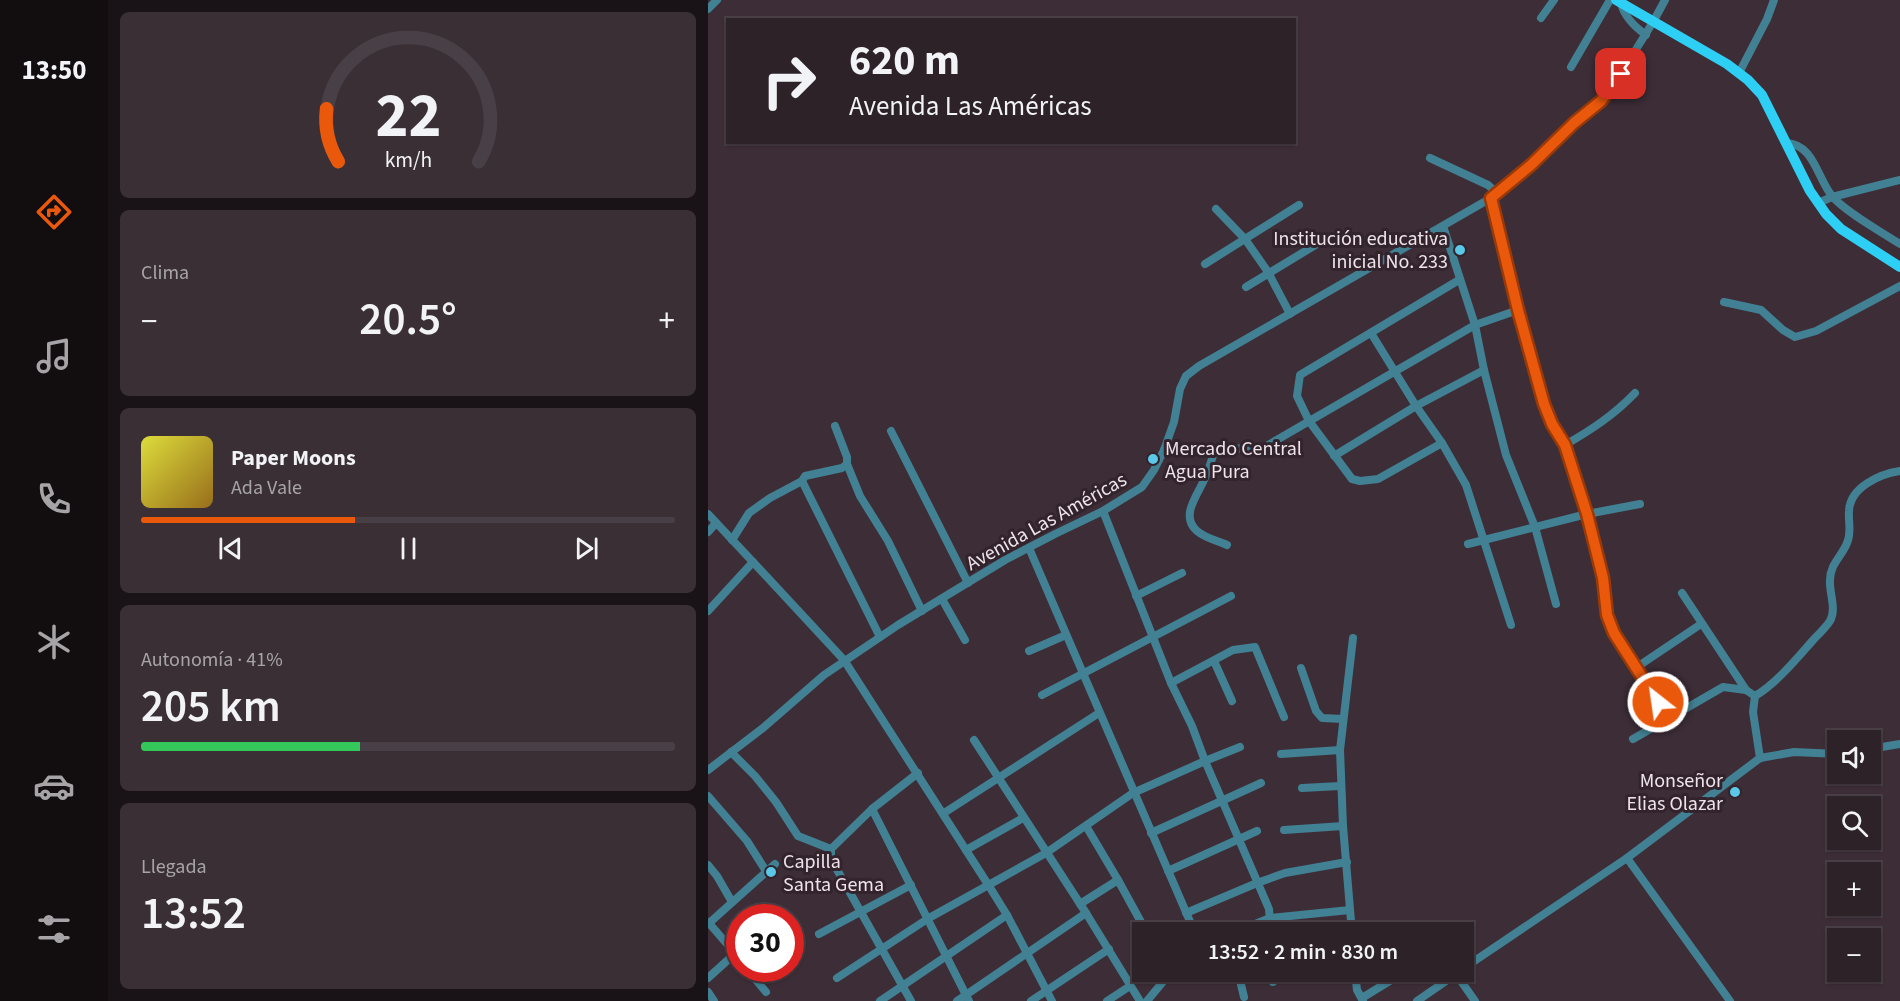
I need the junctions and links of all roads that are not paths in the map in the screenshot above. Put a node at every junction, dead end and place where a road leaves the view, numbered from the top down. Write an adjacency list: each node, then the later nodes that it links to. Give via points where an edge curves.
1 (717, 0): 6 (street)
2 (1554, 0): 7 (street)
3 (1665, 0): 8 (street, Avenida Las Américas)
4 (1774, 0): 11 (street)
5 (1616, 1): 8 (main road); 9 (street); 10 (street)
6 (708, 9)
7 (1541, 18)
8 (1653, 22): 9 (street, Avenida Las Américas); 11 (main road)
9 (1646, 35): 15 (street, Avenida Las Américas, via 1609,93)
10 (1571, 67)
11 (1739, 73): 12 (main road, via 1762,95)
12 (1786, 143): 16 (street, via 1806,151); 17 (main road)
13 (1430, 158): 15 (street, via 1488,185)
14 (1899, 183): 16 (street)
15 (1494, 196): 20 (street, Avenida Las Américas); 31 (street)
16 (1832, 196): 17 (street); 23 (street)
17 (1818, 203): 25 (main road, via 1841,229)
18 (1299, 205): 22 (street)
19 (1215, 209): 22 (street)
20 (1443, 226): 27 (street); 32 (street, Avenida Las Américas)
21 (1327, 238): 26 (street)
22 (1245, 239): 24 (street); 26 (street)
23 (1900, 244)
24 (1204, 264)
25 (1900, 267)
26 (1268, 273): 29 (street); 32 (street)
27 (1459, 280): 33 (street); 34 (street)
28 (1900, 286): 30 (street, via 1816,331 1795,337 1761,310)
29 (1246, 287)
30 (1724, 302)
31 (1518, 310): 33 (street); 43 (street, via 1544,404)
32 (1290, 314): 45 (street, Avenida Las Américas, via 1186,376)
33 (1475, 325): 35 (street); 36 (street)
34 (1371, 333): 36 (street); 39 (street, via 1300,375 1297,396)
35 (1484, 370): 38 (street); 55 (street, via 1506,455)
36 (1395, 371): 38 (street); 39 (street)
37 (1635, 393): 43 (street, via 1622,408)
38 (1416, 406): 42 (street); 46 (street)
39 (1309, 421): 44 (street, via 1263,448); 46 (street)
40 (835, 426): 47 (street)
41 (891, 431): 64 (street)
42 (1443, 443): 46 (street, via 1374,480 1352,478); 58 (street, via 1466,485)
43 (1565, 445): 53 (street)
44 (1215, 449): 45 (street); 60 (street, via 1193,499 1191,520 1196,531)
45 (1164, 450): 51 (street, Avenida Las Américas, via 1142,487)
46 (1334, 456)
47 (847, 464): 49 (street, via 805,476); 71 (street)
48 (1900, 471): 88 (street, via 1882,475 1854,495 1849,511 1850,535 1830,574 1833,608 1829,622)
49 (802, 481): 57 (street, via 748,513); 75 (street)
50 (1640, 504): 53 (street)
51 (1103, 511): 61 (street, Avenida Las Américas); 66 (street)
52 (708, 514): 54 (street)
53 (1587, 514): 55 (street); 82 (street, via 1603,578 1607,615)
54 (716, 523): 56 (street); 57 (street)
55 (1535, 527): 58 (street); 69 (street)
56 (708, 532)
57 (732, 540): 62 (street)
58 (1483, 540): 59 (street); 73 (street)
59 (1468, 544)
60 (1227, 545)
61 (1029, 548): 64 (street, Avenida Las Américas); 74 (street)
62 (753, 562): 70 (street); 80 (street)
63 (1182, 573): 66 (street)
64 (968, 583): 68 (street, Avenida Las Américas)
65 (1682, 593): 72 (street)
66 (1136, 596): 76 (street)
67 (1231, 596): 76 (street)
68 (942, 599): 71 (street, Avenida Las Américas); 78 (street)
69 (1556, 604)
70 (708, 611)
71 (922, 611): 75 (street, Avenida Las Américas)
72 (1701, 624): 82 (street); 86 (street)
73 (1511, 625)
74 (1066, 635): 79 (street); 84 (street)
75 (880, 637): 80 (street, Avenida Las Américas)
76 (1152, 637): 84 (street); 85 (street)
77 (1353, 638): 93 (street)
78 (965, 640)
79 (1029, 651)
80 (844, 660): 100 (street, Avenida Las Américas); 106 (street)
81 (1214, 661): 85 (street); 89 (street); 91 (street, via 1233,650 1255,647)
82 (1637, 667): 92 (street)
83 (1301, 668): 93 (street, via 1316,711 1322,718)
84 (1083, 673): 87 (street); 90 (street)
85 (1170, 683): 104 (street)
86 (1746, 690): 88 (street); 92 (street, via 1723,687)
87 (1042, 695)
88 (1755, 696): 103 (street)
89 (1232, 701)
90 (1099, 712): 107 (street); 111 (street)
91 (1284, 717)
92 (1669, 717): 94 (street)
93 (1343, 719): 99 (street)
94 (1633, 739)
95 (974, 740): 107 (street)
96 (1900, 744): 98 (street)
97 (1240, 747): 104 (street)
98 (1881, 747)
99 (1340, 750): 101 (street); 109 (street)
100 (731, 752): 105 (street, Avenida Las Américas); 123 (street, via 776,802 798,836)
101 (1281, 754)
102 (1827, 754): 103 (street, via 1794,752)
103 (1760, 758): 126 (street)
104 (1205, 760): 111 (street); 113 (street)
105 (708, 770)
106 (918, 773): 114 (street); 115 (street)
107 (998, 778): 115 (street); 116 (street)
108 (1261, 783): 113 (street)
109 (1341, 786): 110 (street); 118 (street)
110 (1302, 788)
111 (1133, 793): 117 (street); 121 (street)
112 (708, 796): 130 (street, via 747,841)
113 (1222, 801): 121 (street); 122 (street)
114 (872, 809): 123 (street); 134 (street)
115 (944, 813): 124 (street)
116 (1023, 818): 124 (street); 125 (street)
117 (1086, 826): 125 (street); 132 (street)
118 (1343, 826): 119 (street); 127 (street)
119 (1284, 830)
120 (1257, 831): 122 (street)
121 (1151, 833): 131 (street)
122 (1239, 839): 131 (street); 133 (street)
123 (831, 849): 139 (street, via 831,859)
124 (966, 850): 135 (street)
125 (1046, 853): 135 (street); 137 (street)
126 (1628, 858): 157 (street); 187 (street)
127 (1347, 861): 133 (street, via 1285,873); 138 (street)
128 (775, 864): 130 (street)
129 (708, 865): 136 (street)
130 (766, 871): 136 (street)
131 (1168, 871): 141 (street)
132 (1118, 880): 137 (street); 145 (street)
133 (1257, 883): 141 (street); 144 (street)
134 (911, 885): 139 (street); 143 (street)
135 (989, 886): 142 (street); 143 (street)
136 (732, 902): 150 (street)
137 (1080, 904): 140 (street)
138 (1350, 910): 144 (street); 149 (street)
139 (861, 911): 151 (street); 153 (street)
140 (1086, 913): 154 (street); 155 (street)
141 (1186, 913): 146 (street)
142 (1007, 915): 155 (street); 156 (street)
143 (929, 918): 153 (street); 156 (street)
144 (1270, 918): 147 (street); 148 (street)
145 (1141, 922)
146 (1190, 922)
147 (1260, 922)
148 (1270, 922)
149 (1351, 922)
150 (709, 924): 152 (street)
151 (819, 934)
152 (726, 942)
153 (883, 948): 160 (street); 168 (street)
154 (1109, 949): 169 (street); 170 (street)
155 (1026, 953): 170 (street); 174 (street)
156 (946, 955): 168 (street); 174 (street)
157 (1474, 961)
158 (726, 964): 159 (street)
159 (708, 978)
160 (837, 978)
161 (758, 982): 172 (street)
162 (1162, 982): 184 (street)
163 (1240, 982): 173 (street)
164 (1356, 982): 175 (street)
165 (1389, 982): 175 (street)
166 (1444, 982): 185 (street)
167 (1466, 982): 186 (street)
168 (903, 984): 177 (street); 178 (street)
169 (1130, 986): 182 (street); 183 (street)
170 (1046, 991): 180 (street); 181 (street)
171 (708, 992): 176 (street)
172 (766, 992)
173 (1244, 997)
174 (968, 998): 179 (street)
175 (1363, 1000)
176 (714, 1001)
177 (880, 1001)
178 (911, 1001)
179 (957, 1001)
180 (1031, 1001)
181 (1052, 1001)
182 (1107, 1001)
183 (1140, 1001)
184 (1147, 1001)
185 (1417, 1001)
186 (1475, 1001)
187 (1730, 1001)

